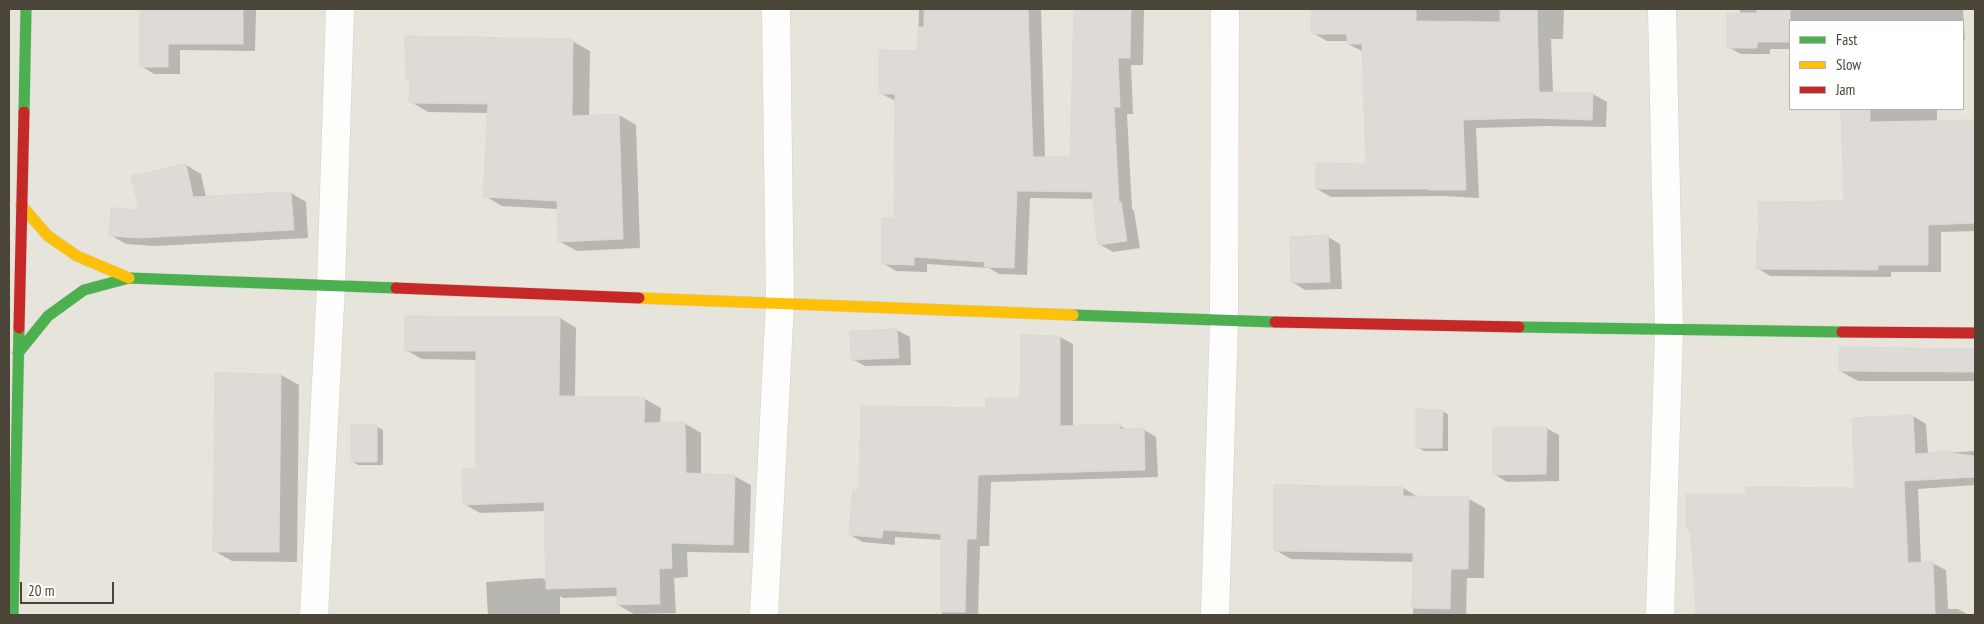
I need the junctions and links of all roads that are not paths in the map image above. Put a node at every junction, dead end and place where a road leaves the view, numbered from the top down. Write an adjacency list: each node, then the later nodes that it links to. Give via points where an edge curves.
1 (26, 9): 6 (main road)
2 (340, 9): 8 (street)
3 (776, 9): 9 (street)
4 (1225, 9): 10 (street)
5 (1662, 9): 11 (street)
6 (21, 205): 7 (main road, via 48,236 77,256); 13 (main road)
7 (129, 278): 8 (main road); 13 (main road, via 84,290 48,316)
8 (331, 286): 9 (main road); 15 (street)
9 (780, 304): 10 (main road); 16 (street)
10 (1224, 321): 11 (main road); 17 (street)
11 (1669, 330): 12 (main road); 18 (street)
12 (1975, 333)
13 (18, 353): 14 (main road)
14 (13, 615)
15 (314, 615)
16 (764, 615)
17 (1215, 615)
18 (1660, 615)

